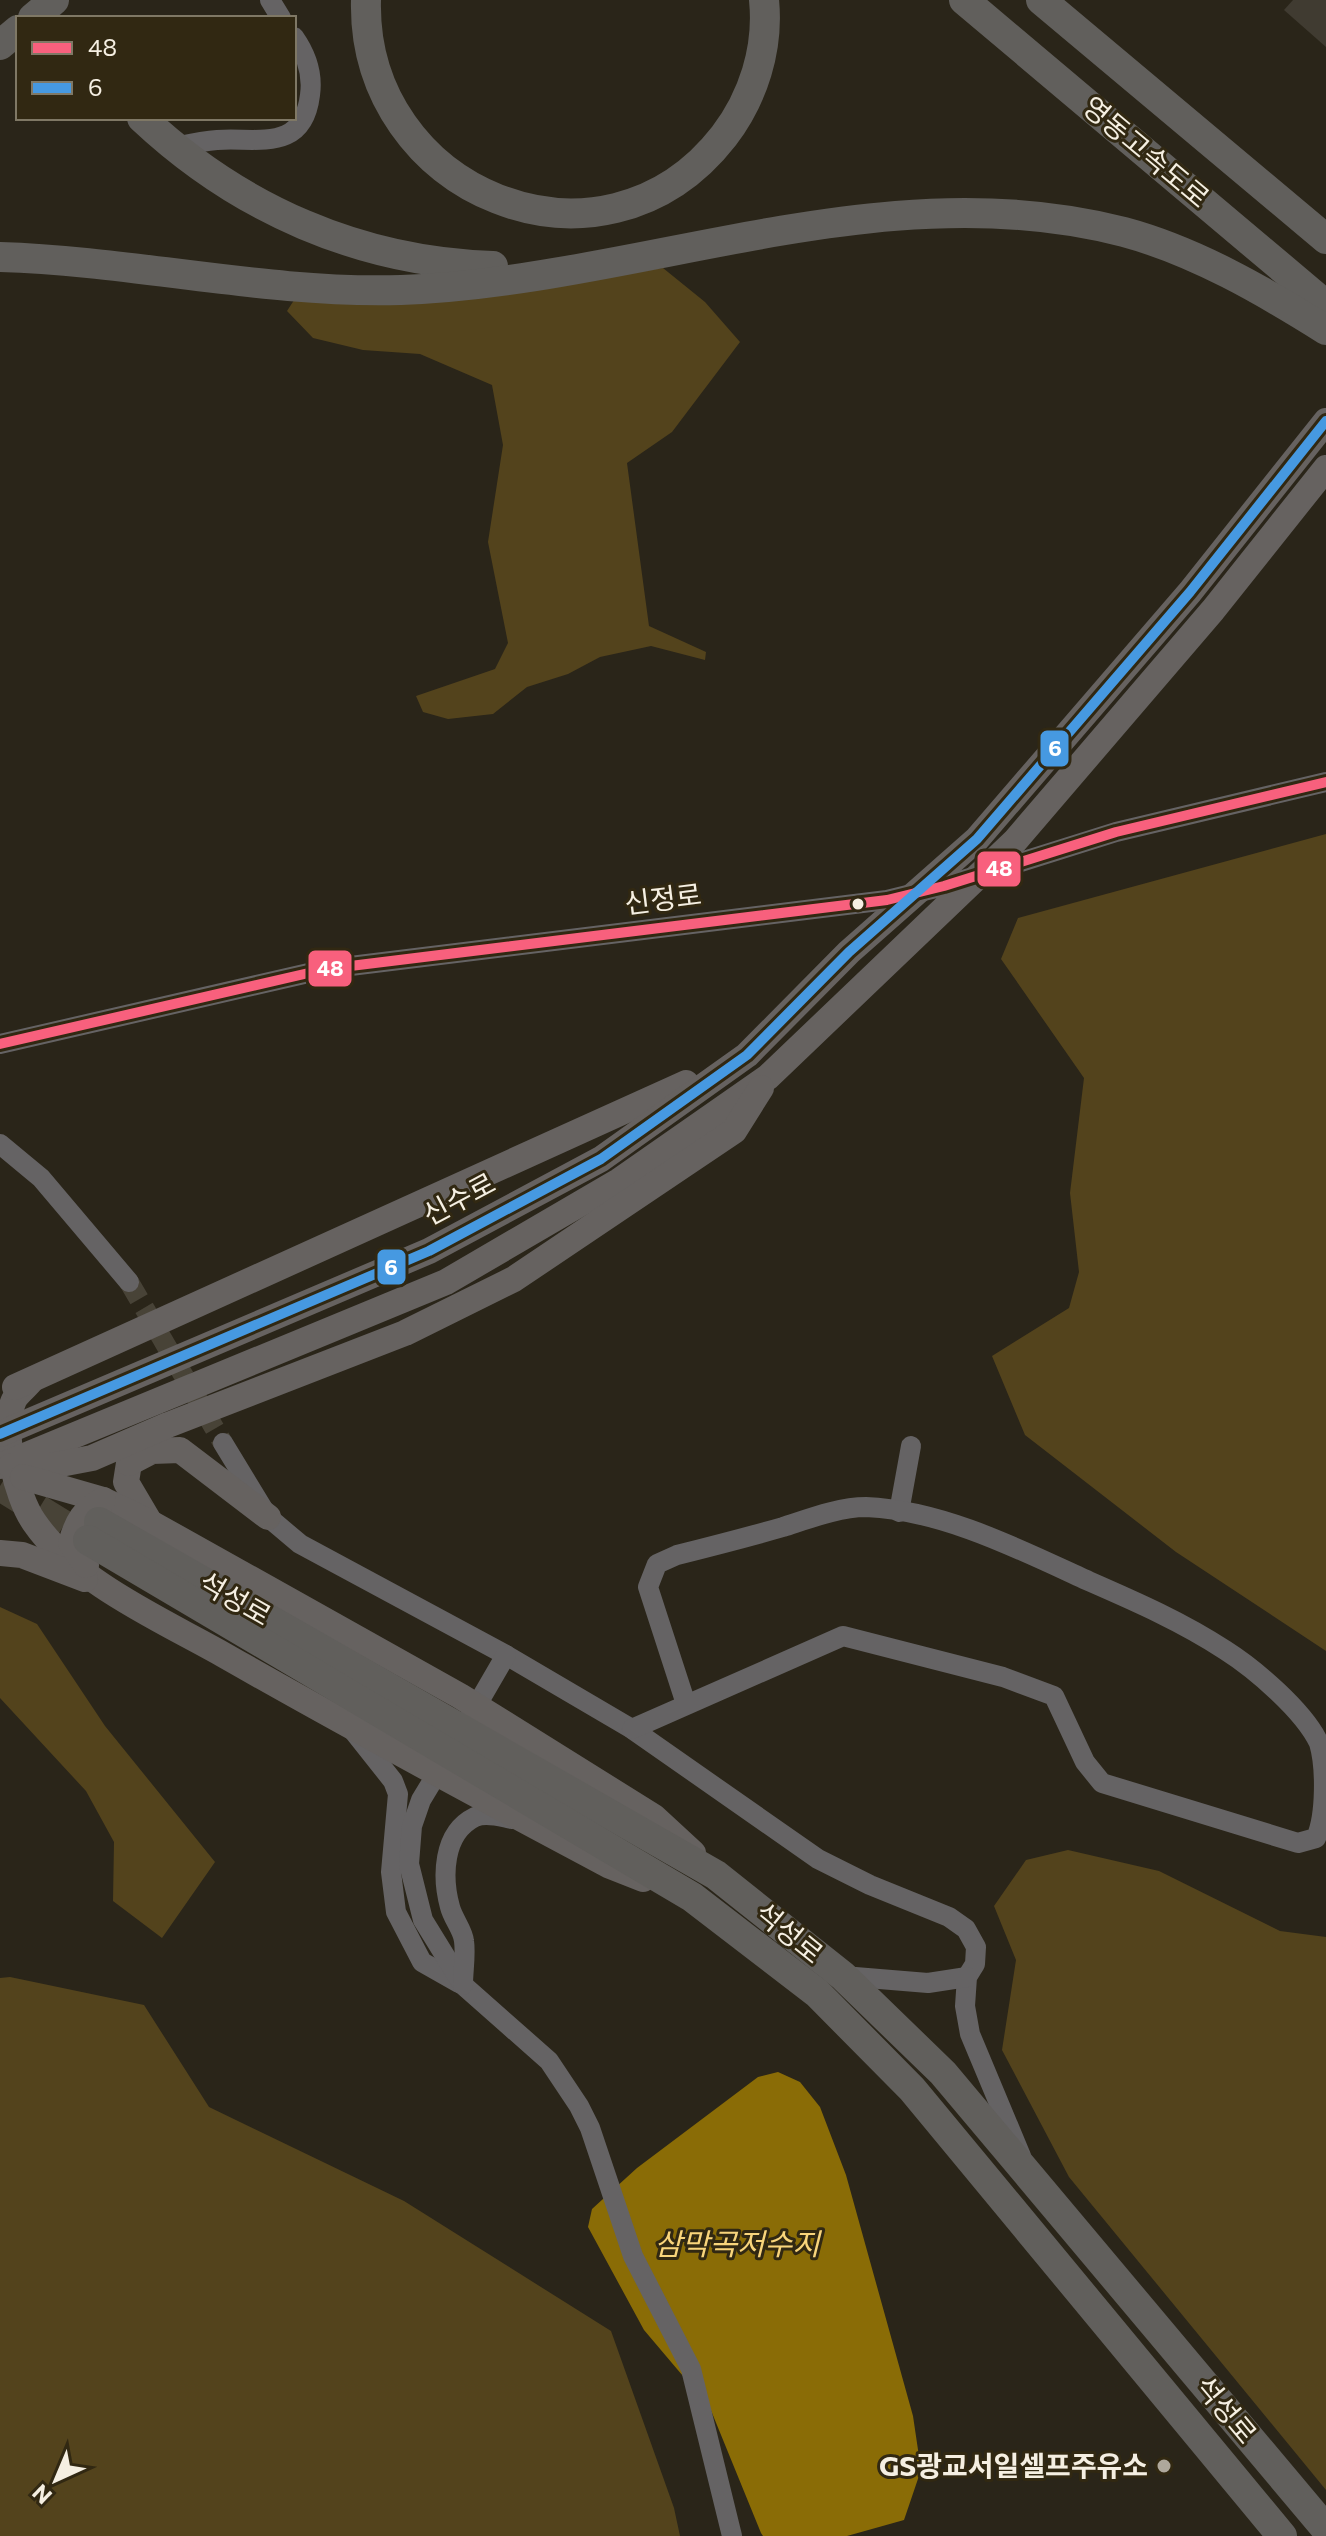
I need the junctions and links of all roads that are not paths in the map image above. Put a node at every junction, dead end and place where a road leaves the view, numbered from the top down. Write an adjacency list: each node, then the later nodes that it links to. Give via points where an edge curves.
1 (54, 0): 7 (highway)
2 (366, 0): 3 (highway, via 366,29 379,83 417,144 448,173 497,200 566,214 628,207 656,196 700,165 735,122 758,73)
3 (764, 0)
4 (964, 0): 17 (highway, 영동고속도로)
5 (1041, 0): 11 (highway, 영동고속도로)
6 (1070, 0): 11 (highway)
7 (35, 16)
8 (16, 32): 10 (highway)
9 (296, 42): 13 (street, via 310,78 309,107 301,123 269,141 219,139)
10 (0, 45)
11 (1157, 97): 14 (highway, 영동고속도로)
12 (144, 120): 13 (highway)
13 (174, 147): 16 (highway, via 268,209 393,256 526,267)
14 (1326, 239)
15 (0, 257): 16 (highway, via 399,290 524,279)
16 (609, 262): 18 (highway, via 857,219 1014,214 1125,233 1182,252)
17 (1326, 305)
18 (1326, 330)
19 (1326, 421): 23 (main road, 신수로, via 1190,592 977,839 849,952)
20 (1326, 468): 24 (main road, via 1213,610 1015,841)
21 (1326, 782): 22 (street, 신정로, via 1116,832 887,900 326,969)
22 (0, 1044)
23 (747, 1055): 27 (main road); 30 (main road, 신수로, via 601,1159 429,1251)
24 (768, 1077): 29 (main road, via 734,1131 514,1279 405,1333); 34 (main road, via 619,1181 446,1282 85,1429)
25 (0, 1144): 26 (street, via 41,1178)
26 (129, 1282)
27 (30, 1382): 28 (main road); 34 (main road, via 14,1399 8,1420)
28 (0, 1390)
29 (168, 1425): 33 (main road, via 134,1452); 34 (main road, via 92,1458)
30 (0, 1434)
31 (223, 1443): 36 (street)
32 (911, 1446): 35 (street)
33 (129, 1463): 36 (main road, via 152,1451 180,1450); 38 (main road, via 126,1482)
34 (6, 1469): 37 (main road, via 59,1485); 40 (main road, via 34,1522)
35 (899, 1512): 42 (street, via 863,1507 820,1516 657,1564 648,1587); 42 (street, via 959,1527 1040,1559 1171,1618 1227,1651 1301,1715 1320,1744 1324,1793 1316,1838 1298,1843 1102,1783 1085,1762 1054,1696 874,1641 829,1638)
36 (268, 1517): 41 (street, via 343,1569)
37 (97, 1521): 38 (main road); 40 (main road, via 91,1506 77,1523 71,1543); 46 (highway, 석성로); 47 (highway, 석성로)
38 (149, 1522): 46 (main road, via 460,1696 589,1776 654,1817)
39 (0, 1553): 40 (main road, via 22,1555)
40 (96, 1582): 43 (main road)
41 (506, 1655): 44 (street); 50 (street, via 421,1800 412,1826 413,1893 423,1920)
42 (686, 1704): 44 (street)
43 (351, 1728): 45 (main road); 50 (street, via 398,1794 391,1890 406,1935 422,1962)
44 (632, 1729): 49 (street, via 818,1859 966,1929 976,1947)
45 (526, 1822): 47 (main road, via 610,1866); 50 (street, via 490,1815 475,1818 451,1844 446,1880 454,1921 464,1939)
46 (716, 1875): 48 (highway, 석성로)
47 (692, 1897): 54 (highway, 석성로, via 817,1993 912,2089)
48 (843, 1976): 49 (street, via 928,1983); 51 (highway, 석성로, via 943,2073)
49 (967, 1977): 51 (street, via 970,2034)
50 (463, 1985): 53 (street, via 564,2079 590,2128 633,2256 691,2369)
51 (1029, 2174): 52 (highway, 석성로)
52 (1326, 2529)
53 (732, 2536)
54 (1282, 2536)

